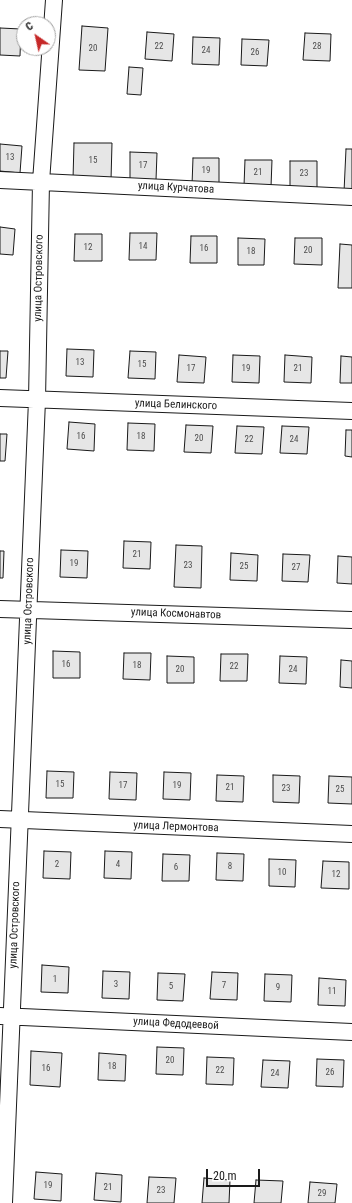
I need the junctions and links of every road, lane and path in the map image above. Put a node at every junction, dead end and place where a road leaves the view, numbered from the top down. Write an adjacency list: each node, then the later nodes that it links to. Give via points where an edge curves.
1 (54, 0): 3 (street, улица Островского)
2 (0, 180): 3 (street, улица Курчатова)
3 (41, 182): 4 (street, улица Курчатова); 6 (street, улица Островского)
4 (352, 197)
5 (0, 398): 6 (street, улица Белинского)
6 (37, 400): 7 (street, улица Белинского); 9 (street, улица Островского)
7 (352, 411)
8 (0, 609): 9 (street, улица Космонавтов)
9 (28, 609): 10 (street, улица Космонавтов); 12 (street, улица Островского)
10 (352, 620)
11 (0, 819): 12 (street, улица Лермонтова)
12 (19, 820): 13 (street, улица Лермонтова); 14 (street, улица Островского)
13 (352, 834)
14 (6, 1017): 15 (street, улица Федодеевой); 16 (street, улица Островского)
15 (352, 1032)
16 (4, 1203)

